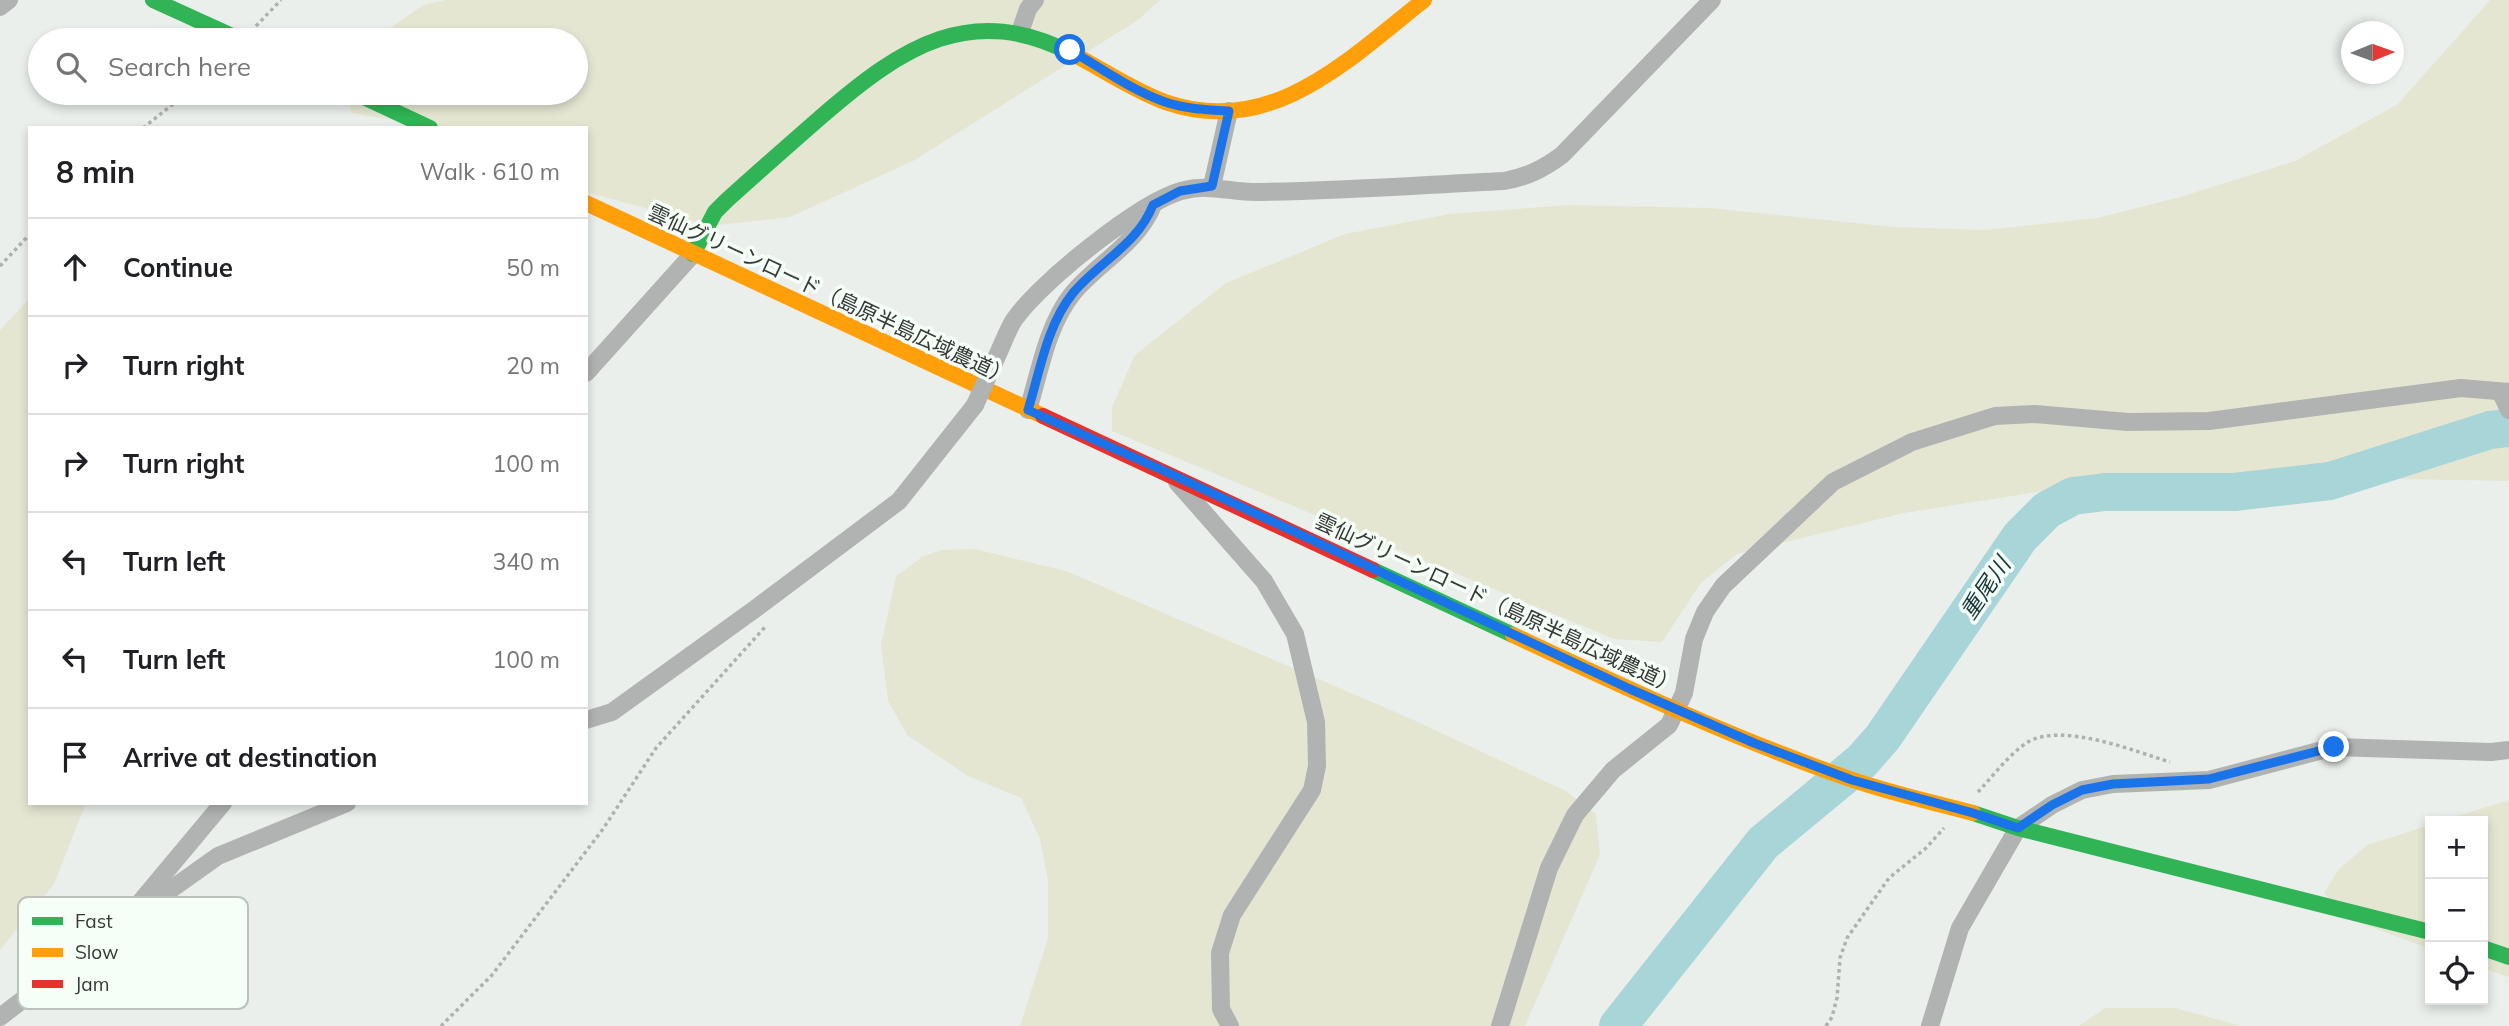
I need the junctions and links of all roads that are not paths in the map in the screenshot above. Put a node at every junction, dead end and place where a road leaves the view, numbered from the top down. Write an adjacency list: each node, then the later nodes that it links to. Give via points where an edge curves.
1 (9, 0): 6 (street)
2 (153, 0): 7 (street)
3 (1035, 0): 8 (street)
4 (1424, 0): 10 (street, via 1318,82 1261,107)
5 (1712, 0): 12 (street, via 1562,155 1523,178 1256,192)
6 (0, 7)
7 (227, 28)
8 (1020, 32): 10 (street, via 1070,50 1166,102); 15 (street, via 947,34 873,73 715,212)
9 (381, 105): 11 (street)
10 (1229, 111): 12 (street)
11 (426, 126)
12 (1212, 186): 14 (street, via 1180,191)
13 (588, 204): 15 (street, 雲仙グリーンロード（島原半島広域農道）)
14 (1153, 205): 18 (street, via 1135,236 1073,294 1052,329); 21 (street, bridge, via 1130,218 1040,291 1014,320 975,405 899,501 612,712)
15 (693, 254): 16 (street); 18 (street, 雲仙グリーンロード（島原半島広域農道）)
16 (588, 371)
17 (2506, 390): 19 (street); 34 (street, via 2461,388 2209,421 1995,416 1912,442 1833,482 1723,586 1694,639 1684,693 1670,726 1613,771 1575,814 1549,868)
18 (1028, 410): 20 (street, 雲仙グリーンロード（島原半島広域農道）)
19 (2509, 410)
20 (1169, 473): 25 (street, 雲仙グリーンロード（島原半島広域農道）, bridge, via 1754,743 1852,780); 33 (street, via 1264,580 1295,634 1316,722 1317,766 1312,790 1231,915 1220,953 1221,1009)
21 (588, 719)
22 (2509, 750): 25 (street, via 2334,747 2209,779 2082,790)
23 (221, 805): 26 (street)
24 (342, 805): 27 (street, via 218,856)
25 (2018, 828): 28 (street, 雲仙グリーンロード（島原半島広域農道）); 35 (street, via 1960,928)
26 (144, 897)
27 (160, 897)
28 (2425, 931)
29 (2488, 950): 30 (street)
30 (2509, 957)
31 (18, 1003): 32 (street)
32 (0, 1017)
33 (1230, 1026)
34 (1500, 1026)
35 (1930, 1026)

